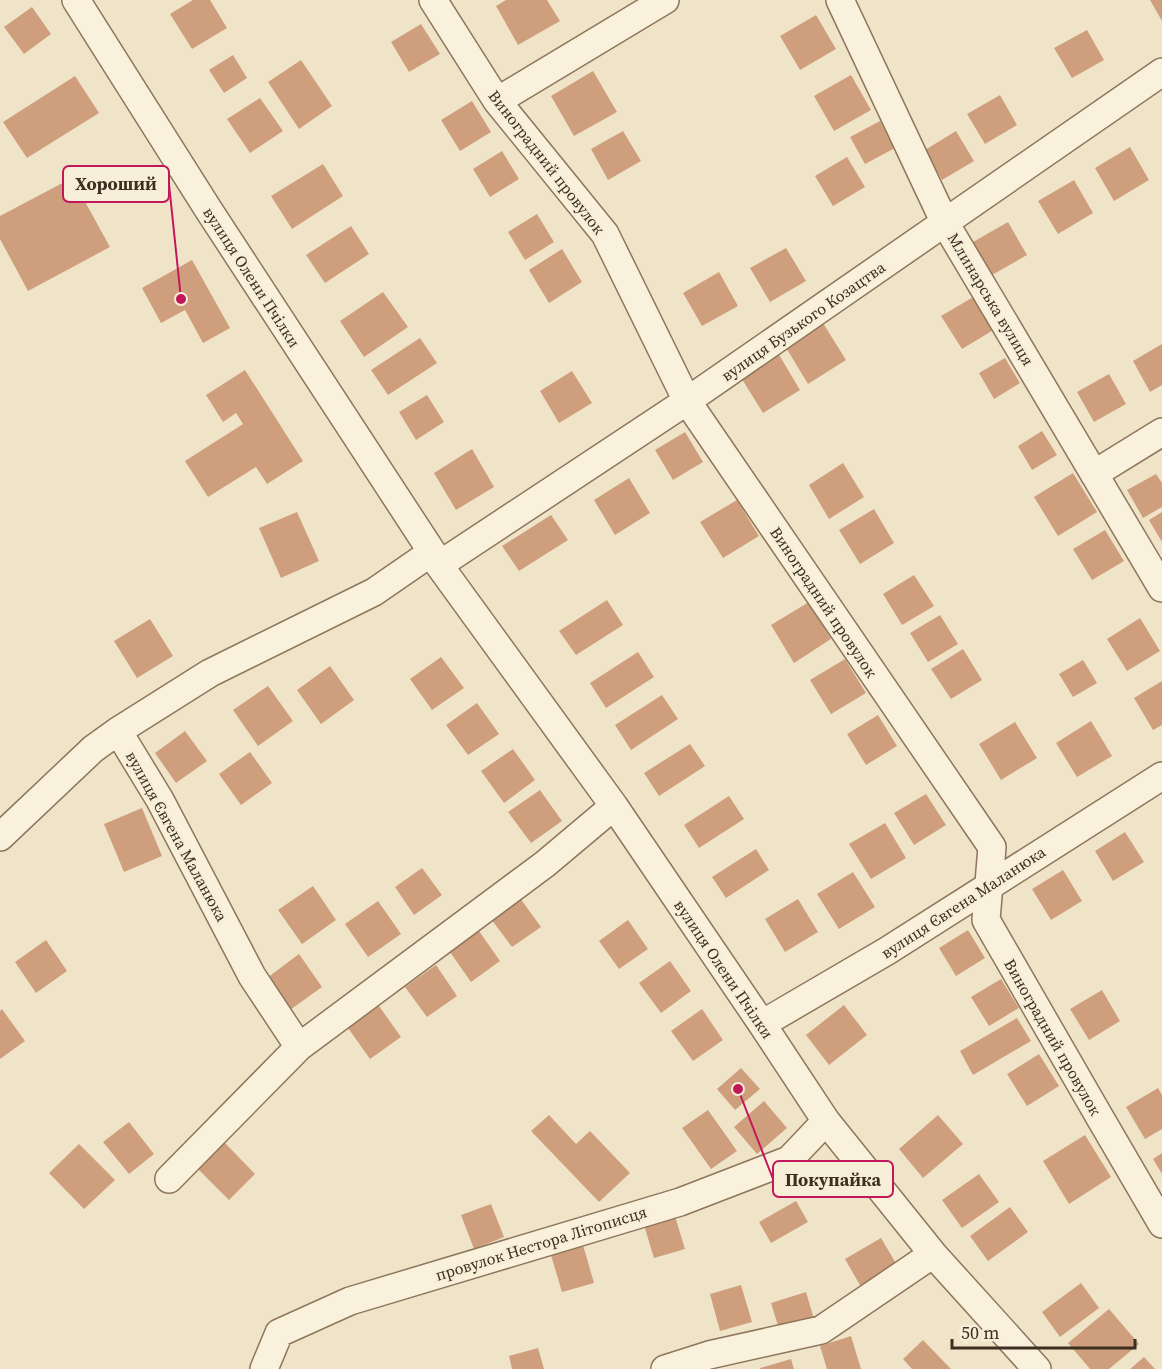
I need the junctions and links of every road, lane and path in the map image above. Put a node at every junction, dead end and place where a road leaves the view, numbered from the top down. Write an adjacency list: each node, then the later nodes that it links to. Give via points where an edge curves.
1 (433, 0): 6 (street, Виноградний провулок)
2 (665, 0): 6 (street)
3 (840, 0): 7 (street, Млинарська вулиця)
4 (88, 4): 11 (street, вулиця Олени Пчілки, via 208,209)
5 (1162, 72): 7 (street, вулиця Бузького Козацтва)
6 (496, 101): 8 (street, Виноградний провулок, via 605,234)
7 (945, 223): 8 (street, вулиця Бузького Козацтва); 10 (street, Млинарська вулиця)
8 (687, 401): 11 (street, вулиця Бузького Козацтва); 17 (street, Виноградний провулок, via 992,848)
9 (1162, 432): 10 (street)
10 (1094, 474): 12 (street, Млинарська вулиця)
11 (436, 558): 13 (street, via 210,672); 15 (street, вулиця Олени Пчілки)
12 (1162, 588)
13 (118, 731): 16 (street, вулиця Євгена Маланюка, via 93,749); 19 (street, вулиця Євгена Маланюка, via 160,800 252,976)
14 (1162, 776): 17 (street, вулиця Євгена Маланюка)
15 (614, 806): 18 (street, вулиця Олени Пчілки); 19 (street, via 545,864)
16 (0, 837)
17 (988, 885): 18 (street, вулиця Євгена Маланюка, via 887,951); 22 (street, Виноградний провулок, via 986,920)
18 (762, 1024): 20 (street, вулиця Олени Пчілки)
19 (299, 1047): 21 (street)
20 (826, 1121): 23 (street, вулиця Олени Пчілки); 24 (street, провулок Нестора Літописця, via 789,1160 680,1202 350,1301 279,1333)
21 (170, 1179)
22 (1162, 1224)
23 (933, 1254): 25 (street, via 821,1330); 26 (street, вулиця Олени Пчілки)
24 (264, 1369)
25 (665, 1369)
26 (1037, 1369)

